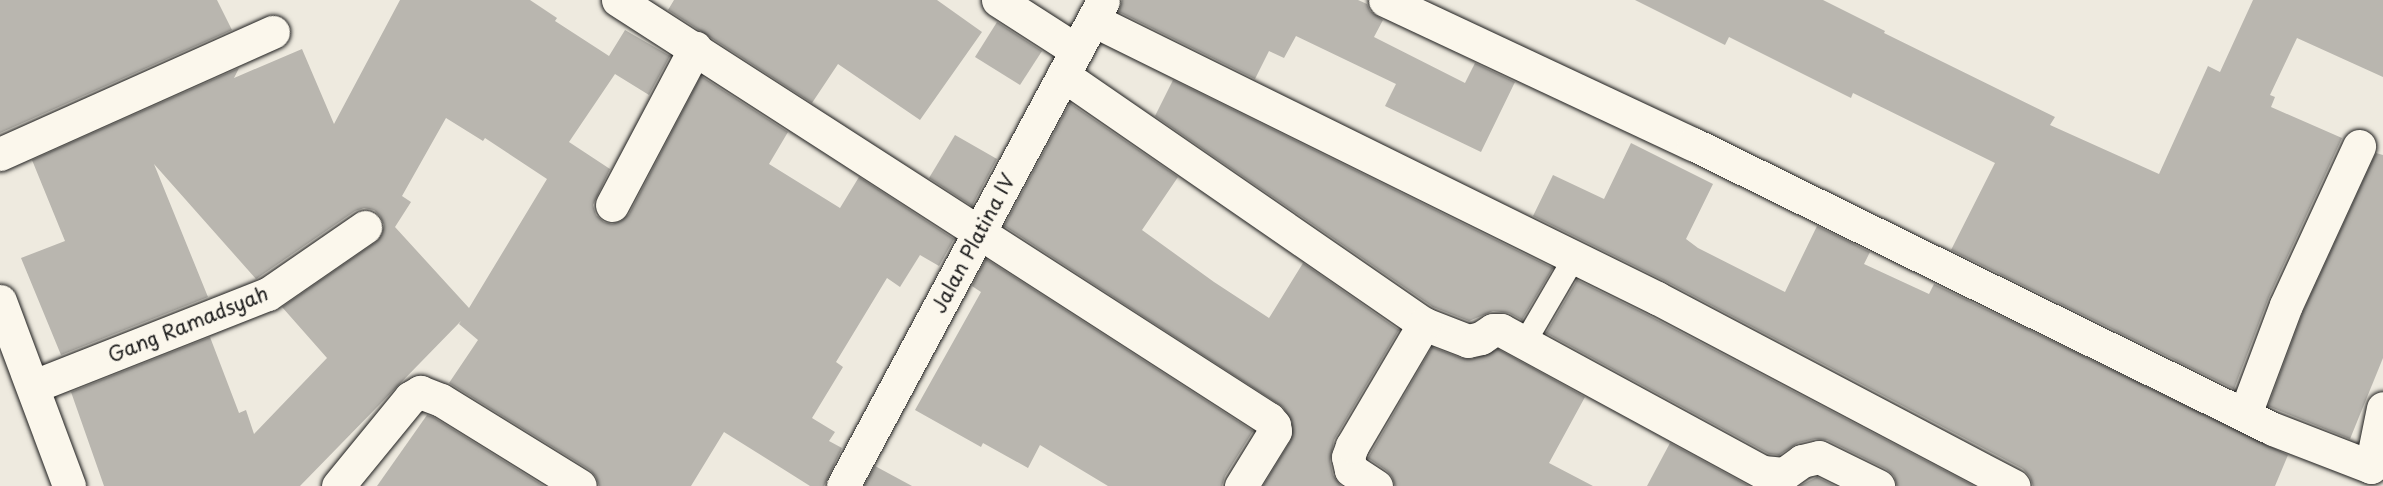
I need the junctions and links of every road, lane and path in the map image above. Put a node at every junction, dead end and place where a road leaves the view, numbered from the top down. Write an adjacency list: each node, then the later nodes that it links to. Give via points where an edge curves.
1 (618, 0): 6 (street)
2 (998, 0): 7 (street)
3 (1385, 0): 19 (street, via 1693,144)
4 (1098, 10): 7 (street, Jalan Platina IV); 13 (street)
5 (273, 32): 9 (street)
6 (694, 48): 10 (street); 12 (street)
7 (1070, 63): 12 (street, Jalan Platina IV); 15 (street)
8 (2359, 146): 19 (street, via 2286,305)
9 (0, 154)
10 (612, 205)
11 (365, 227): 17 (street, Gang Ramadsyah, via 268,294)
12 (978, 230): 23 (street, Jalan Platina IV); 24 (street, via 1260,412 1274,425 1269,443)
13 (1574, 258): 16 (lane); 27 (street)
14 (0, 301): 17 (street)
15 (1424, 324): 16 (street, via 1468,341 1501,330); 25 (street, via 1348,457 1351,470)
16 (1524, 344): 26 (street, via 1763,472 1784,474 1802,461 1819,457)
17 (34, 386): 20 (street)
18 (2383, 408): 19 (street, via 2371,467)
19 (2245, 414)
20 (69, 486)
21 (338, 486): 22 (street, via 410,398 420,392 441,400)
22 (580, 486)
23 (843, 486)
24 (1241, 486)
25 (1376, 486)
26 (1878, 486)
27 (2014, 486)

